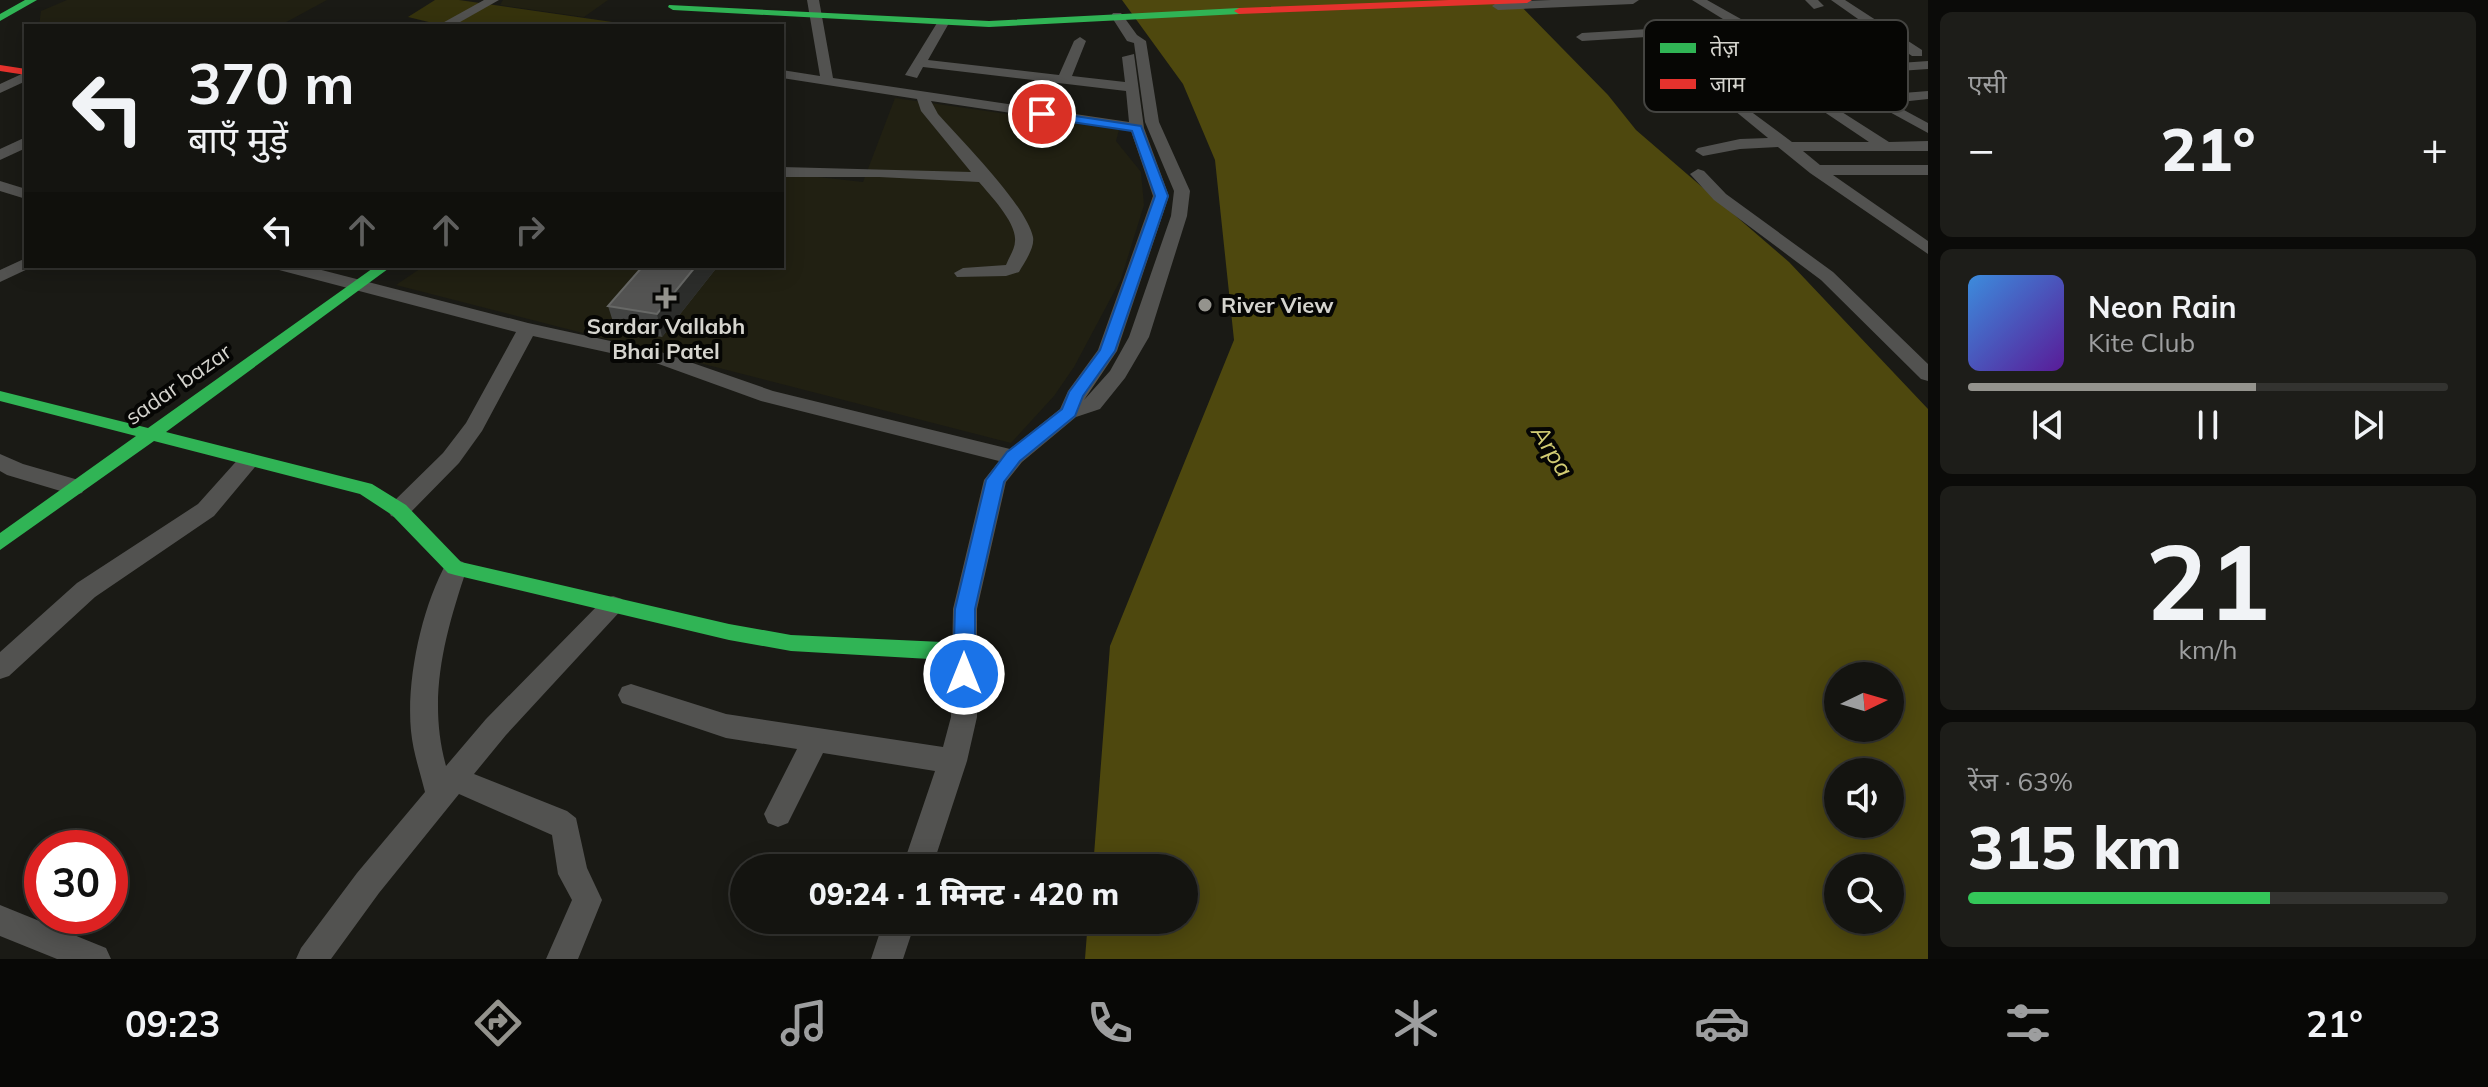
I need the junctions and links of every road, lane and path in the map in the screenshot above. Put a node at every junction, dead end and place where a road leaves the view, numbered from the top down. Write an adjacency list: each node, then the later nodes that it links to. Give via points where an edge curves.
1 (32, 0): 11 (main road)
2 (493, 0): 15 (street)
3 (1359, 0): 10 (main road)
4 (1527, 0): 10 (main road)
5 (1633, 0): 10 (street)
6 (1698, 0): 12 (street)
7 (1837, 0): 13 (street)
8 (668, 7): 9 (main road)
9 (815, 8): 10 (main road, via 1016,19); 14 (main road); 29 (street)
10 (1124, 15): 14 (main road); 18 (street)
11 (0, 18)
12 (1731, 20)
13 (1866, 20)
14 (943, 23): 22 (street)
15 (447, 24)
16 (1644, 33): 17 (street)
17 (1582, 37)
18 (1132, 38): 31 (street); 70 (street, via 1140,41 1152,122 1182,191 1179,216 1131,355 1093,404)
19 (1080, 41): 30 (street)
20 (1908, 48): 21 (street)
21 (1917, 53)
22 (920, 63): 30 (street); 33 (street)
23 (1928, 65): 24 (street)
24 (1908, 66)
25 (0, 68): 26 (main road)
26 (24, 74)
27 (784, 74): 29 (street)
28 (24, 75): 32 (street)
29 (826, 80): 33 (street)
30 (1064, 80): 31 (street)
31 (1131, 87): 40 (street)
32 (0, 89)
33 (901, 92): 35 (street)
34 (1928, 95): 36 (street)
35 (923, 96): 40 (street); 52 (street, via 926,108)
36 (1908, 97)
37 (1746, 112): 43 (street)
38 (1834, 112): 44 (street)
39 (1896, 112): 41 (street)
40 (1137, 128): 70 (street, via 1159,184 1160,205 1107,351)
41 (1928, 129)
42 (24, 143): 47 (street)
43 (1787, 144): 44 (street); 46 (street); 48 (street)
44 (1885, 146): 45 (street)
45 (1928, 146)
46 (1703, 151)
47 (0, 155)
48 (1816, 170): 49 (street); 57 (street)
49 (1928, 170)
50 (784, 172): 52 (street)
51 (1698, 174): 68 (street, via 1720,197 1827,276)
52 (982, 177): 64 (street, via 1009,207 1024,244 1013,268)
53 (24, 179): 54 (street)
54 (0, 185): 55 (street)
55 (24, 193)
56 (1928, 224): 57 (street)
57 (1896, 227): 58 (street)
58 (1928, 249)
59 (0, 260): 60 (street)
60 (24, 263)
61 (24, 264): 65 (street)
62 (292, 268): 66 (street)
63 (382, 268): 66 (main road, sadar bazar)
64 (963, 273)
65 (0, 277)
66 (358, 286): 67 (street); 71 (main road, sadar bazar)
67 (527, 329): 72 (street, via 661,358 768,396); 76 (street, via 475,426)
68 (1928, 375)
69 (0, 396): 71 (main road)
70 (1069, 412): 72 (street)
71 (149, 434): 73 (main road); 75 (main road, sadar bazar)
72 (1014, 457): 80 (street, via 995,480 965,609)
73 (249, 461): 76 (main road, via 366,489); 81 (street, via 206,510 86,590)
74 (0, 462): 75 (street)
75 (74, 487): 77 (main road, sadar bazar)
76 (399, 510): 78 (main road)
77 (0, 543)
78 (455, 568): 79 (main road); 85 (street, via 429,658 424,722)
79 (613, 606): 80 (main road, via 791,643); 85 (street, via 496,727)
80 (964, 652): 84 (street, via 964,717)
81 (0, 668)
82 (631, 695): 83 (street, via 726,726)
83 (817, 738): 84 (street); 86 (street)
84 (953, 761): 87 (street)
85 (447, 787): 91 (street); 92 (street, via 566,828 573,874 587,900)
86 (778, 814)
87 (922, 854)
88 (0, 920): 90 (street)
89 (895, 934): 93 (street)
90 (95, 959)
91 (312, 959)
92 (562, 959)
93 (887, 959)

